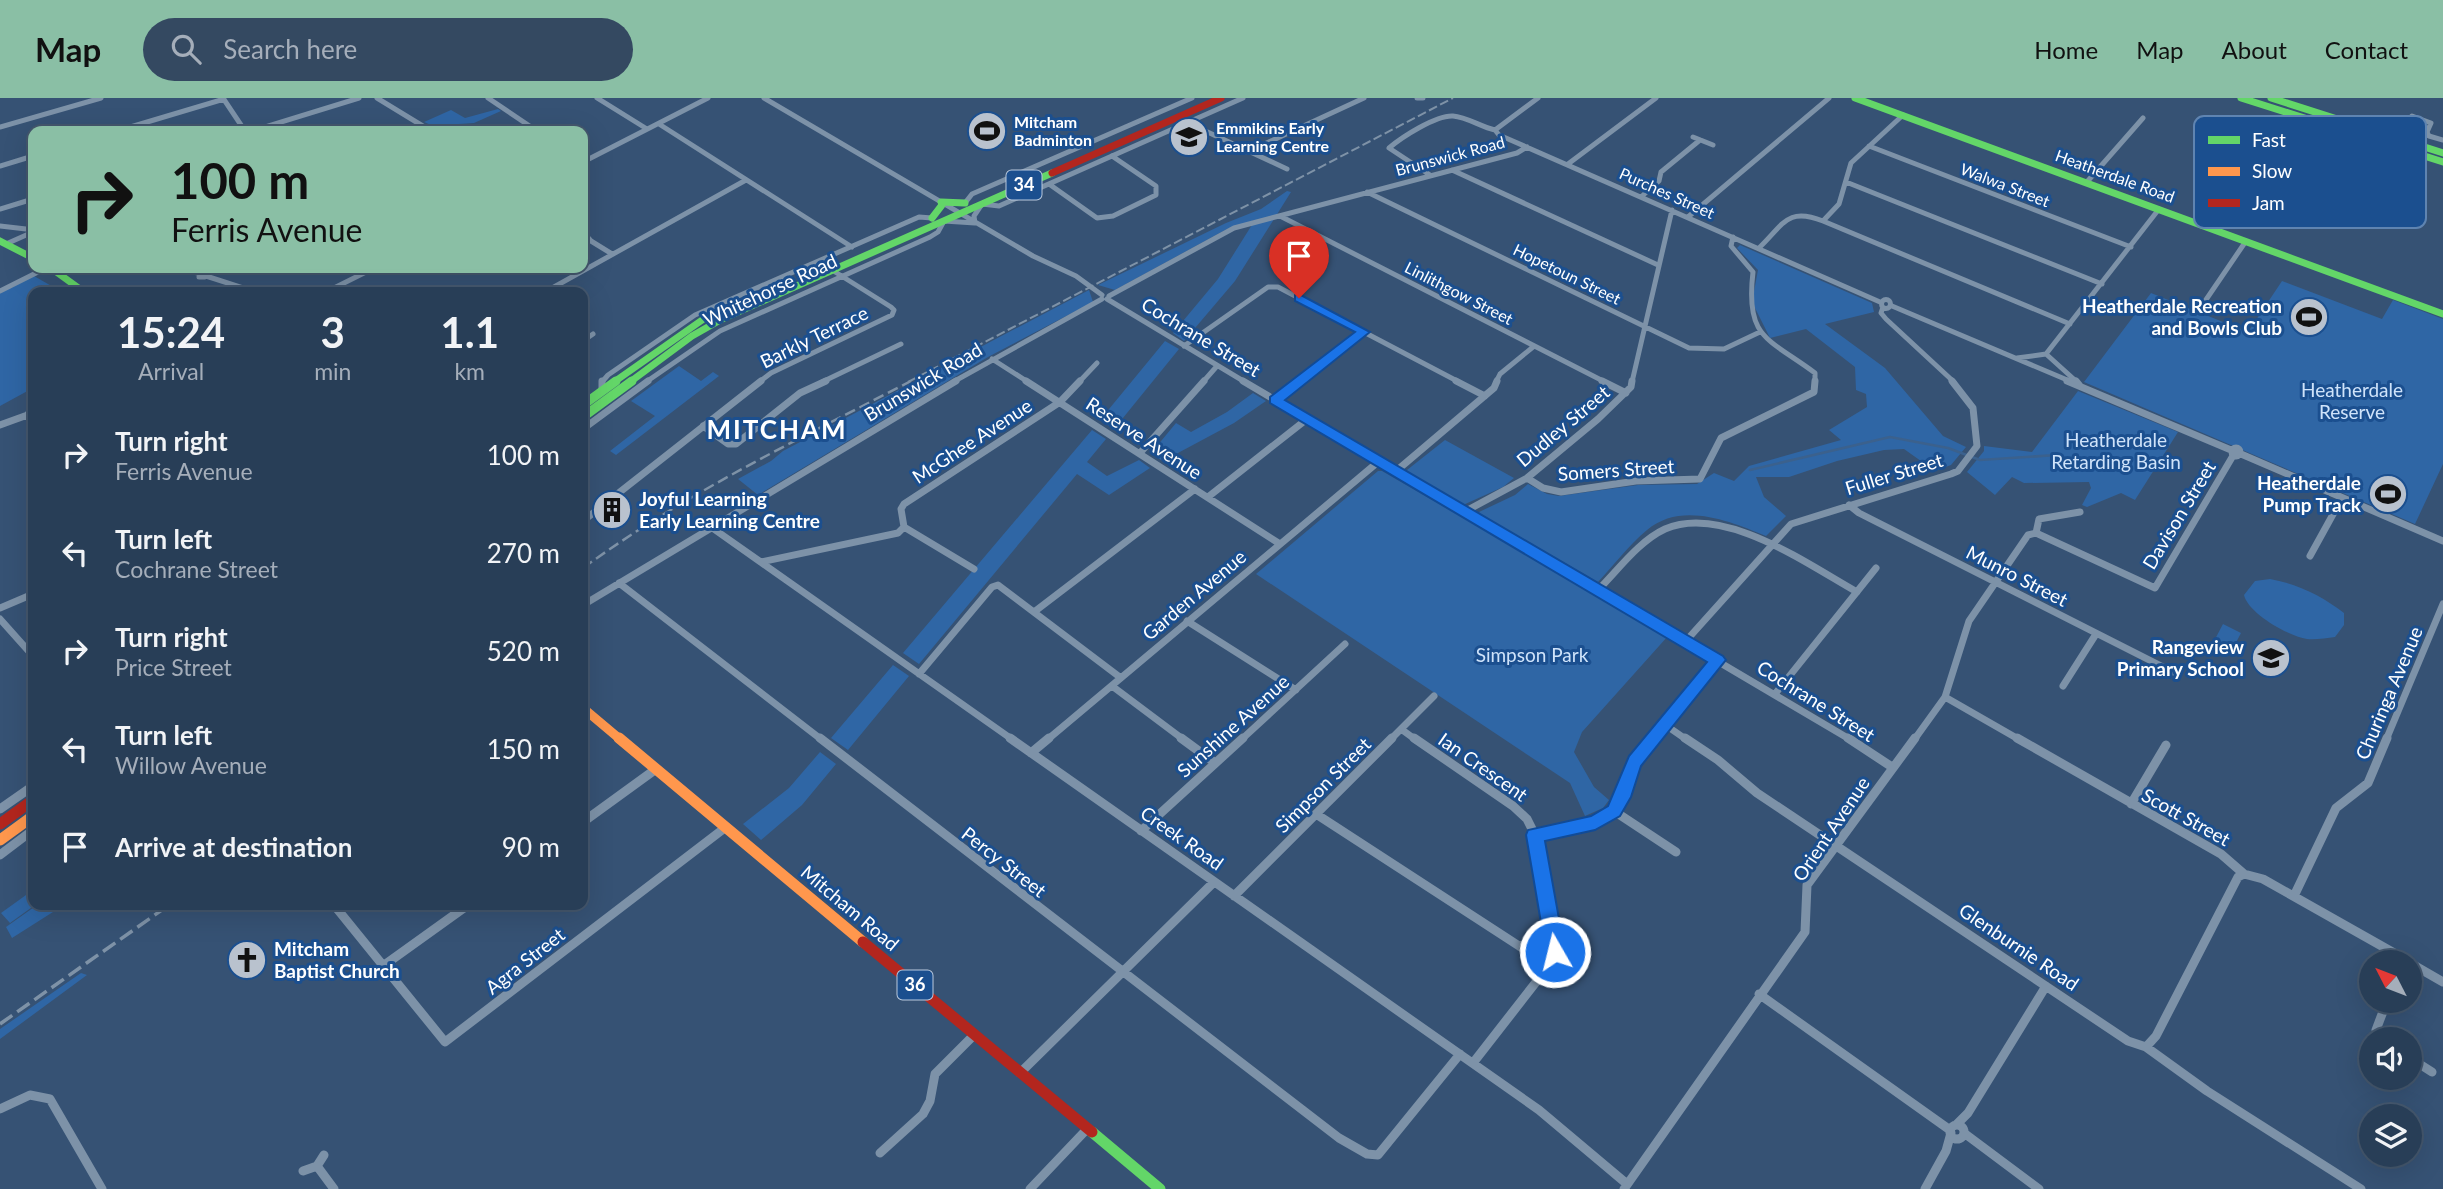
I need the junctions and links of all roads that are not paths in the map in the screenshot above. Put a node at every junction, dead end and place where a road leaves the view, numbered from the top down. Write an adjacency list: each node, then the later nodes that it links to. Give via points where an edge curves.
1 (102, 98): 34 (street)
2 (359, 98): 20 (street)
3 (377, 98): 28 (street)
4 (488, 98): 33 (street)
5 (597, 98): 35 (street)
6 (708, 98): 27 (street)
7 (764, 98): 63 (street, Cochrane Street)
8 (1192, 98): 64 (street, Whitehorse Road, via 972,194)
9 (1205, 98): 64 (main road, Whitehorse Road / 34)
10 (1221, 98): 25 (main road, Whitehorse Road / 34)
11 (1243, 98): 25 (street, Whitehorse Road)
12 (1364, 98): 46 (street)
13 (1538, 98): 36 (street)
14 (1656, 98): 51 (street)
15 (1829, 98): 71 (street)
16 (1856, 98): 21 (main road, Heatherdale Road)
17 (2241, 98): 22 (main road)
18 (2272, 98): 23 (main road)
19 (224, 99): 29 (street); 30 (street)
20 (344, 100): 31 (street)
21 (1903, 115): 43 (street); 58 (main road, Heatherdale Road)
22 (2301, 116)
23 (2328, 116)
24 (2143, 118): 58 (street)
25 (1182, 120): 46 (street); 47 (street, Whitehorse Road); 65 (main road, Whitehorse Road / 34)
26 (2426, 120): 38 (street, via 2431,125)
27 (659, 124): 35 (street); 56 (street)
28 (420, 125): 32 (street)
29 (134, 126)
30 (241, 126)
31 (267, 126)
32 (416, 126)
33 (530, 126)
34 (0, 127)
35 (647, 129): 49 (street)
36 (1495, 130): 44 (street, Purches Street); 55 (street, Purches Street, via 1443,116 1389,148)
37 (2426, 135): 38 (street)
38 (2429, 136): 41 (street)
39 (1693, 137): 40 (street)
40 (1700, 140): 42 (street); 61 (street, via 1661,172 1660,181)
41 (2443, 140)
42 (1713, 145)
43 (1869, 146): 57 (street, via 1851,163); 88 (street, Walwa Street)
44 (1527, 147): 51 (street, Purches Street); 54 (street, Brunswick Road)
45 (2426, 149): 50 (main road)
46 (1247, 152): 53 (street)
47 (1112, 156): 59 (street, Whitehorse Road); 59 (street, via 1156,186 1156,195 1113,216 1097,218)
48 (28, 158): 52 (street)
49 (588, 158)
50 (2442, 158)
51 (1567, 164): 61 (street, Purches Street)
52 (0, 166)
53 (1286, 169)
54 (1452, 170): 55 (street, Brunswick Road); 92 (street)
55 (1430, 176): 60 (street, Brunswick Road)
56 (746, 180): 87 (street); 90 (street)
57 (1846, 182): 74 (street, via 1839,204); 102 (street)
58 (2087, 183): 67 (main road, Heatherdale Road)
59 (1049, 184): 65 (street, Whitehorse Road, via 996,207)
60 (1367, 192): 70 (street, Brunswick Road); 113 (street, Hopetoun Street)
61 (1641, 197): 68 (street, Purches Street)
62 (28, 200): 66 (street)
63 (941, 202): 64 (main road); 69 (street, Cochrane Street); 72 (main road)
64 (965, 203): 69 (main road, Whitehorse Road / 34)
65 (982, 204): 69 (main road, Whitehorse Road / 34); 76 (street)
66 (0, 209)
67 (2159, 209): 75 (main road, Heatherdale Road); 88 (street)
68 (1672, 210): 71 (street, Purches Street); 92 (street, Dudley Street)
69 (956, 211): 72 (main road, Whitehorse Road / 34); 73 (main road, Whitehorse Road / 34); 76 (street, Cochrane Street)
70 (1280, 216): 108 (street, Brunswick Road, via 1234,228); 120 (street, Linlithgow Street)
71 (1688, 217): 83 (street, Purches Street)
72 (932, 218): 87 (street, Whitehorse Road, via 919,217); 127 (main road, Whitehorse Road / 34, via 715,313)
73 (944, 221): 76 (street); 94 (main road, Whitehorse Road / 34); 101 (street, Whitehorse Road, via 935,234)
74 (1822, 221): 89 (street, via 1794,215); 112 (street)
75 (2194, 222)
76 (975, 223): 108 (street, Cochrane Street, via 1076,276)
77 (0, 226): 78 (street)
78 (12, 228): 80 (street); 81 (street)
79 (2211, 228): 86 (main road, Heatherdale Road)
80 (26, 229)
81 (0, 232)
82 (28, 235): 85 (street)
83 (1733, 237): 89 (street, Purches Street); 115 (street, via 1731,246 1753,272 1748,301)
84 (588, 238): 90 (street)
85 (2, 241): 91 (main road)
86 (2246, 241): 110 (street); 111 (main road, Heatherdale Road)
87 (852, 247): 127 (street, Whitehorse Road, via 690,318 605,378)
88 (2131, 247): 102 (street)
89 (1759, 248): 109 (street, Purches Street)
90 (612, 254): 93 (street)
91 (28, 255)
92 (1658, 265): 113 (street, Dudley Street)
93 (588, 268)
94 (832, 270): 101 (street); 131 (main road, Whitehorse Road / 34, via 709,326)
95 (38, 273): 107 (street)
96 (56, 273): 103 (main road)
97 (201, 273): 100 (street)
98 (364, 273): 105 (street)
99 (578, 273): 106 (street)
100 (205, 274): 104 (street)
101 (843, 276): 136 (street, Whitehorse Road, via 710,336); 137 (street, Barkly Terrace, via 894,312 771,373)
102 (2102, 284): 112 (street)
103 (76, 287)
104 (240, 287)
105 (336, 287)
106 (554, 287)
107 (0, 291)
108 (1105, 297): 119 (street, Cochrane Street); 123 (street, Brunswick Road)
109 (1882, 304): 122 (street); 146 (street, Fuller Street, via 1886,319 1969,400 1977,446 1951,474)
110 (2199, 310)
111 (2443, 314)
112 (2070, 324): 121 (street)
113 (1645, 327): 115 (street, Hopetoun Street, via 1697,350 1724,349); 128 (street, Dudley Street)
114 (1364, 332): 119 (street, via 1278,287 1268,287); 129 (street); 130 (street)
115 (1760, 332): 142 (street, Somers Street, via 1815,373 1814,392 1721,438 1700,479 1636,481 1561,492)
116 (593, 334): 117 (street)
117 (588, 338)
118 (901, 344): 137 (street, via 800,393 736,444 728,444)
119 (1184, 346): 125 (street, Cochrane Street)
120 (1532, 347): 128 (street, Linlithgow Street); 129 (street, via 1500,374)
121 (2046, 354): 122 (street); 126 (street, via 2068,370)
122 (2012, 358): 126 (street)
123 (992, 359): 132 (street, Reserve Avenue); 150 (street, Brunswick Road)
124 (1097, 363): 132 (street)
125 (1217, 366): 130 (street, Cochrane Street); 139 (street)
126 (2080, 387): 138 (street)
127 (603, 390): 131 (main road, Whitehorse Road / 34)
128 (1626, 393): 142 (street, Dudley Street)
129 (1485, 396): 141 (street)
130 (1275, 400): 134 (street, Cochrane Street)
131 (589, 401)
132 (1060, 402): 139 (street, Reserve Avenue); 151 (street, McGhee Avenue, via 904,505)
133 (28, 415): 135 (street)
134 (1307, 419): 140 (street, Cochrane Street); 144 (street)
135 (0, 425)
136 (588, 425)
137 (703, 426): 149 (street, Barkly Terrace)
138 (2235, 452): 145 (street); 152 (street, Davison Street, via 2155,587)
139 (1140, 453): 143 (street, Reserve Avenue)
140 (1378, 463): 141 (street, Cochrane Street); 154 (street, Garden Avenue)
141 (1395, 472): 147 (street, Cochrane Street)
142 (1527, 478): 147 (street, Dudley Street)
143 (1195, 489): 144 (street, Reserve Avenue); 168 (street)
144 (1208, 497): 154 (street, Reserve Avenue)
145 (2342, 498): 153 (street); 156 (street)
146 (1849, 505): 155 (street, Fuller Street, via 1791,524); 161 (street, Munro Street)
147 (1464, 512): 162 (street, Cochrane Street)
148 (2080, 512): 152 (street, Orient Avenue, via 2043,516)
149 (588, 517)
150 (711, 527): 157 (street, Creek Road); 160 (street, Brunswick Road)
151 (904, 527): 157 (street, via 898,533); 159 (street)
152 (2036, 533): 161 (street, Orient Avenue, via 2028,535)
153 (2443, 541)
154 (1280, 544): 170 (street, Garden Avenue)
155 (1771, 546): 162 (street, via 1725,526 1677,525 1654,537); 163 (street); 172 (street, Fuller Street)
156 (2309, 557)
157 (761, 562): 177 (street, Creek Road)
158 (1876, 568): 163 (street)
159 (974, 569)
160 (619, 583): 165 (street, Brunswick Road); 221 (street, Percy Street)
161 (1995, 583): 171 (street, Munro Street); 184 (street, Orient Avenue, via 1969,621)
162 (1598, 590): 172 (street, Cochrane Street)
163 (1857, 592): 182 (street)
164 (28, 596): 167 (street)
165 (588, 602)
166 (2443, 604): 212 (street, Churinga Avenue, via 2368,783 2336,808)
167 (0, 608)
168 (1034, 612): 177 (street, via 998,585 992,587); 178 (street)
169 (0, 619): 174 (street)
170 (1187, 621): 178 (street, Garden Avenue); 181 (street)
171 (2096, 634): 176 (street, Munro Street); 180 (street)
172 (1685, 642): 175 (street, Cochrane Street)
173 (1345, 644): 181 (street, Sunshine Avenue)
174 (28, 650)
175 (1718, 660): 182 (street, Cochrane Street); 186 (street)
176 (2173, 672)
177 (919, 674): 189 (street, Creek Road)
178 (1121, 678): 179 (street, Garden Avenue)
179 (1112, 685): 189 (street, Garden Avenue); 190 (street)
180 (2063, 686)
181 (1297, 690): 190 (street, Sunshine Avenue)
182 (1775, 694): 191 (street, Cochrane Street)
183 (1434, 696): 187 (street, Simpson Street)
184 (1945, 697): 191 (street, Orient Avenue); 195 (street, Scott Street)
185 (588, 716): 192 (main road, Mitcham Road / 36)
186 (1664, 724): 196 (street, via 1635,761); 206 (street, Glenburnie Road)
187 (1401, 729): 197 (street, Simpson Street); 204 (street, Ian Crescent, via 1513,806)
188 (2166, 745): 195 (street)
189 (1031, 753): 202 (street, Creek Road)
190 (1216, 763): 202 (street, Sunshine Avenue)
191 (1892, 767): 206 (street, Orient Avenue)
192 (656, 769): 199 (street); 201 (main road, Mitcham Road / 36)
193 (28, 791): 198 (street)
194 (28, 802): 198 (main road)
195 (2131, 804): 209 (street, Scott Street, via 2221,854)
196 (1614, 811): 204 (street, via 1595,822); 207 (street)
197 (1316, 814): 211 (street, Simpson Street); 216 (street)
198 (1, 816)
199 (588, 818)
200 (28, 820): 205 (main road)
201 (726, 827): 218 (street, Agra Street, via 449,1040 443,1042); 225 (main road, Mitcham Road / 36)
202 (1141, 831): 210 (street, Creek Road)
203 (28, 835): 208 (street)
204 (1535, 835): 215 (street, Ian Crescent)
205 (0, 840)
206 (1835, 844): 223 (street, Glenburnie Road); 224 (street, Orient Avenue, via 1807,885 1805,932)
207 (1676, 852)
208 (0, 855)
209 (2244, 873): 212 (street, Scott Street); 226 (street)
210 (1214, 882): 211 (street, Creek Road); 221 (street)
211 (1234, 896): 227 (street, Creek Road)
212 (2294, 896): 217 (street, Scott Street)
213 (338, 910): 218 (street)
214 (461, 910): 218 (street)
215 (1552, 929): 216 (street); 219 (street, Ian Crescent, via 1555,952)
216 (1519, 946): 219 (street)
217 (2386, 950)
218 (383, 966)
219 (1547, 968): 228 (street, Ian Crescent)
220 (2422, 970): 222 (street, Scott Street)
221 (1122, 972): 227 (street, Percy Street, via 1339,1138 1367,1154 1378,1155); 231 (street)
222 (2443, 982)
223 (2046, 986): 226 (street, Glenburnie Road, via 2128,1041); 234 (street)
224 (1759, 994): 234 (street); 237 (street, Orient Avenue)
225 (974, 1035): 231 (main road, Mitcham Road / 36); 235 (street, via 935,1073 930,1103 923,1113)
226 (2146, 1047): 244 (street, Glenburnie Road)
227 (1460, 1054): 228 (street, Creek Road)
228 (1473, 1063): 237 (street, Creek Road, via 1539,1110)
229 (2422, 1066): 230 (street)
230 (2432, 1072)
231 (1020, 1073): 233 (main road, Mitcham Road / 36)
232 (0, 1109): 238 (street, via 30,1095 50,1099)
233 (1088, 1128): 240 (street); 241 (main road, Mitcham Road / 36)
234 (1957, 1132): 242 (street); 243 (street)
235 (880, 1153)
236 (317, 1166): 239 (street)
237 (1625, 1186)
238 (102, 1189)
239 (334, 1189)
240 (1030, 1189)
241 (1160, 1189)
242 (1925, 1189)
243 (2039, 1189)
244 (2361, 1189)

